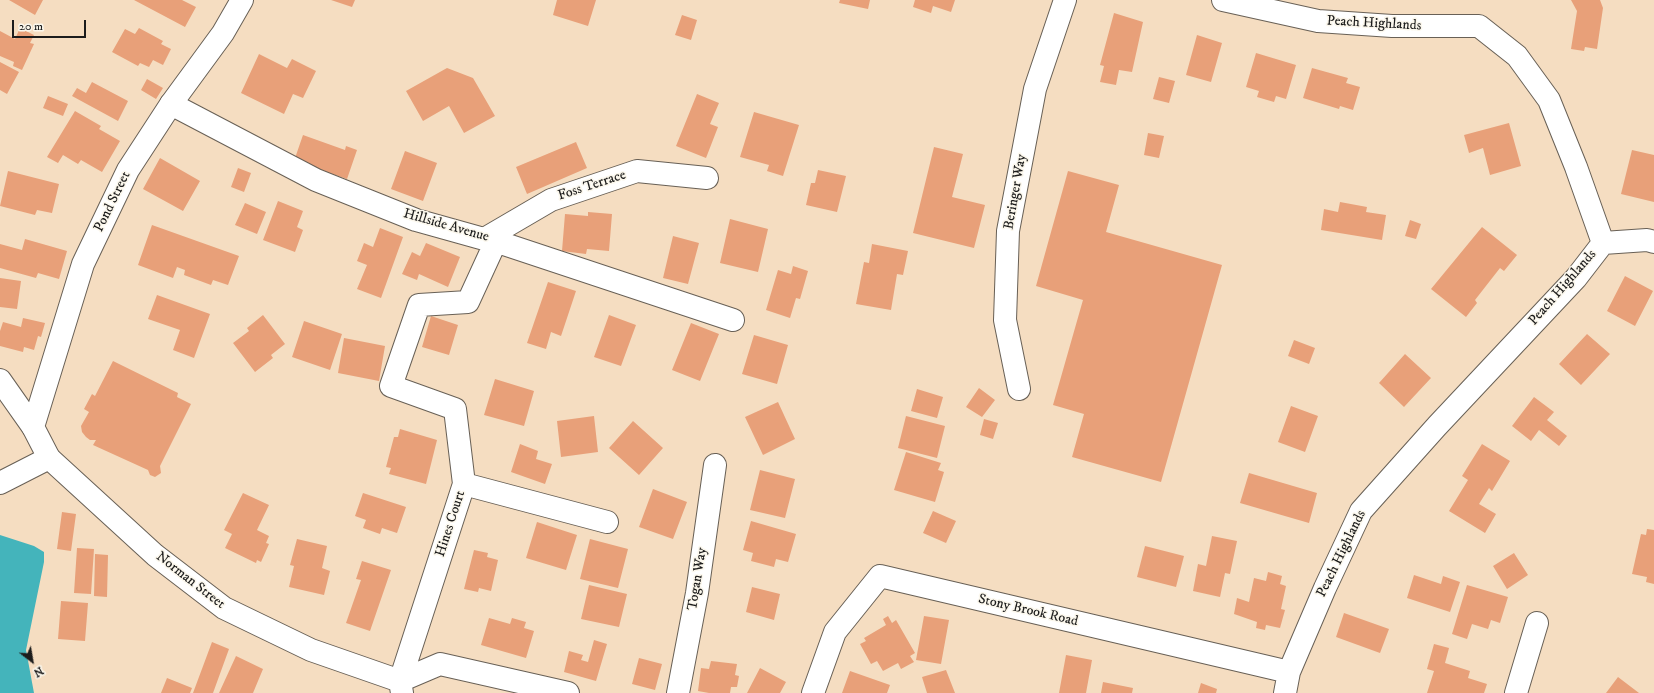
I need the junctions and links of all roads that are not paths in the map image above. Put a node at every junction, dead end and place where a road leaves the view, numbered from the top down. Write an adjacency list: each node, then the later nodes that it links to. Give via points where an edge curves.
1 (242, 0): 5 (street, Pond Street, via 223,33)
2 (1065, 0): 12 (street, Beringer Way, via 1035,89 1008,231 1005,320)
3 (1223, 0): 4 (street, Peach Highlands)
4 (1293, 8): 9 (street, Peach Highlands, via 1318,21 1392,26 1479,26 1517,56 1549,100)
5 (171, 104): 7 (street, Hillside Avenue, via 316,180 416,220); 13 (street, Pond Street, via 128,170 83,264)
6 (707, 178): 7 (street, Foss Terrace, via 637,171 552,200)
7 (491, 239): 10 (street, Hillside Avenue); 17 (street, via 468,302 419,305 391,386 455,409)
8 (1654, 242): 9 (street, via 1647,240)
9 (1603, 243): 20 (street, Peach Highlands, via 1576,278 1361,511)
10 (733, 320)
11 (0, 380): 13 (street, Norman Street)
12 (1019, 389)
13 (33, 427): 14 (street, Norman Street)
14 (50, 458): 16 (street); 21 (street, Norman Street, via 155,554 224,608 311,650)
15 (715, 465): 23 (street, Togan Way, via 697,593)
16 (0, 483)
17 (464, 484): 18 (street, Hines Court); 21 (street, Hines Court)
18 (607, 522)
19 (1537, 623): 26 (street)
20 (1289, 672): 24 (street, Stony Brook Road, via 880,576 835,632); 25 (street)
21 (401, 687): 22 (street, via 440,664)
22 (568, 693)
23 (678, 693)
24 (813, 693)
25 (1286, 693)
26 (1516, 693)

